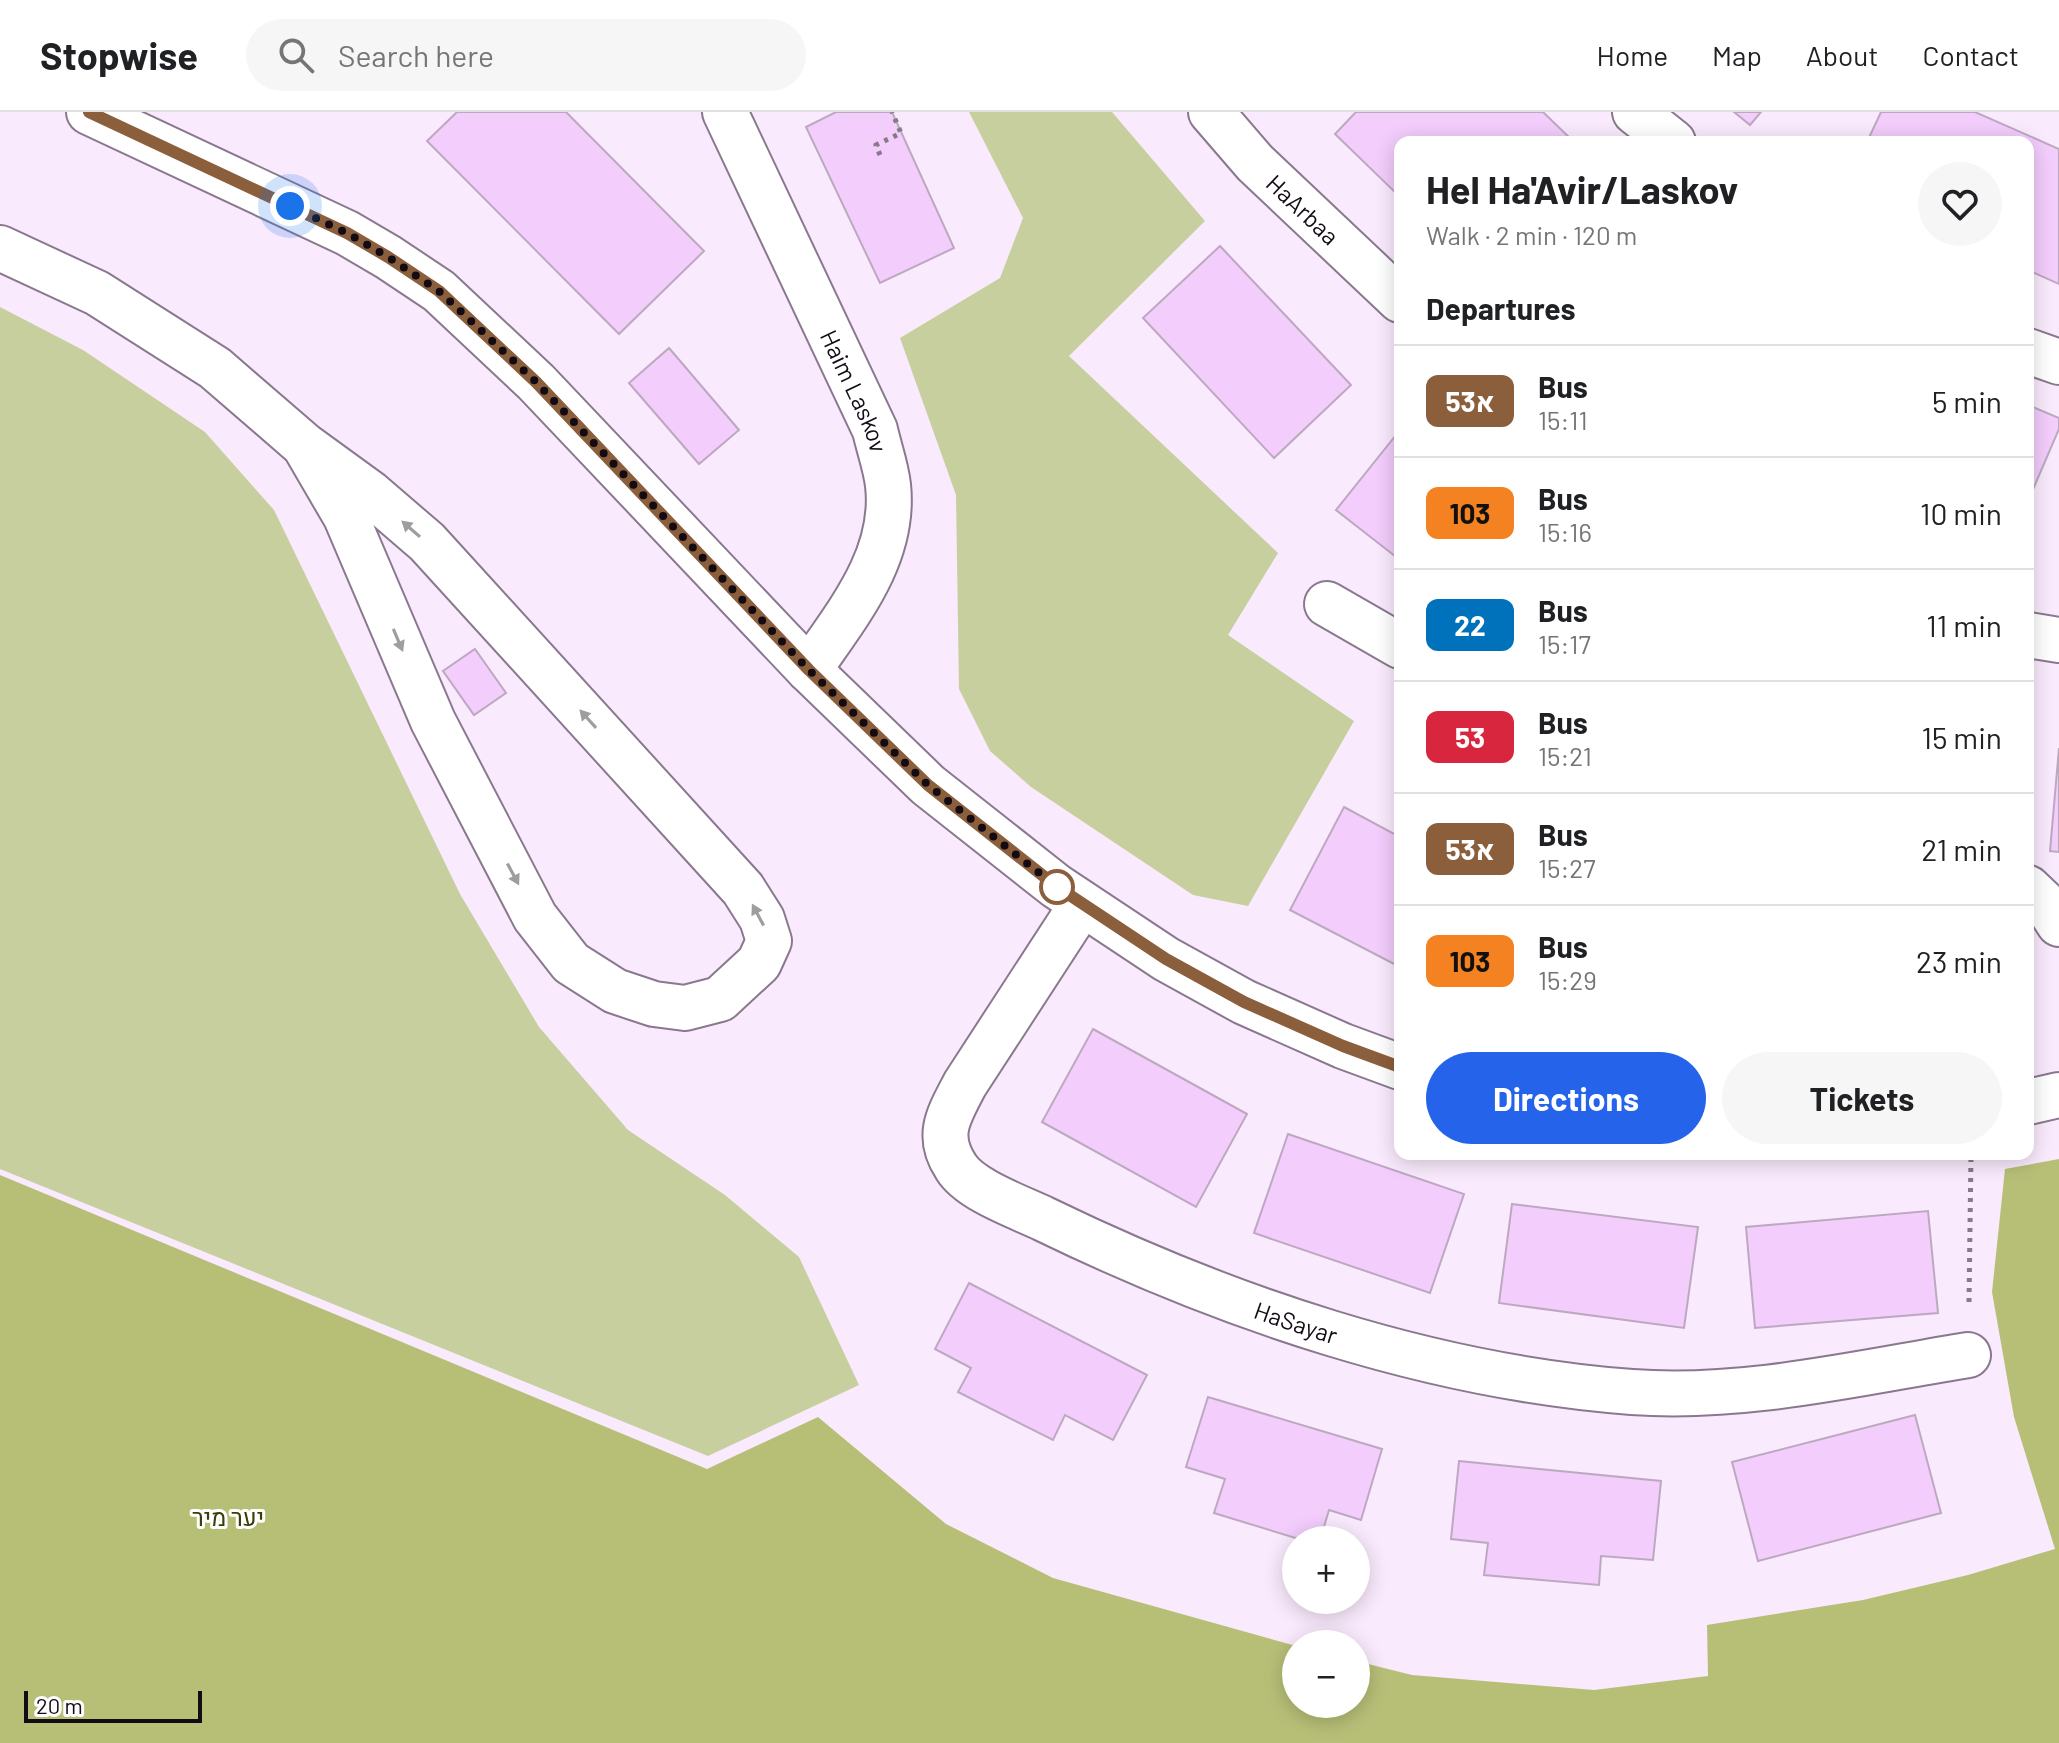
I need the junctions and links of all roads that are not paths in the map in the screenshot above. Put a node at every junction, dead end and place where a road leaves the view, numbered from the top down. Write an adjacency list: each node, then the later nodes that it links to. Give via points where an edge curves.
1 (89, 112): 15 (street, via 347,233 439,291 536,382)
2 (725, 112): 15 (street, Haim Laskov, via 875,430 888,485 886,535 867,585)
3 (1211, 112): 7 (street, HaArbaa, via 1255,163)
4 (1635, 112): 5 (street)
5 (1665, 136)
6 (0, 248): 10 (street, via 97,293 156,329 215,368)
7 (1394, 294)
8 (2034, 353): 9 (street)
9 (2059, 362)
10 (304, 445): 10 (street, one-way to 10, via 346,517 433,721 535,917 571,963 615,991 685,1008 720,999 759,963 769,941 743,889 427,542)
11 (1327, 604): 14 (street)
12 (2034, 636): 13 (street)
13 (2059, 640)
14 (1394, 643)
15 (809, 670): 17 (street, via 928,785)
16 (2034, 894): 18 (street)
17 (1082, 904): 19 (street, via 1244,1002); 22 (street, HaSayar, via 948,1116 943,1142 957,1170 985,1191 1100,1247 1334,1334 1440,1363 1540,1382 1635,1392 1741,1391)
18 (2059, 924)
19 (1394, 1065)
20 (2059, 1095): 21 (street)
21 (2034, 1101)
22 (1968, 1355)

